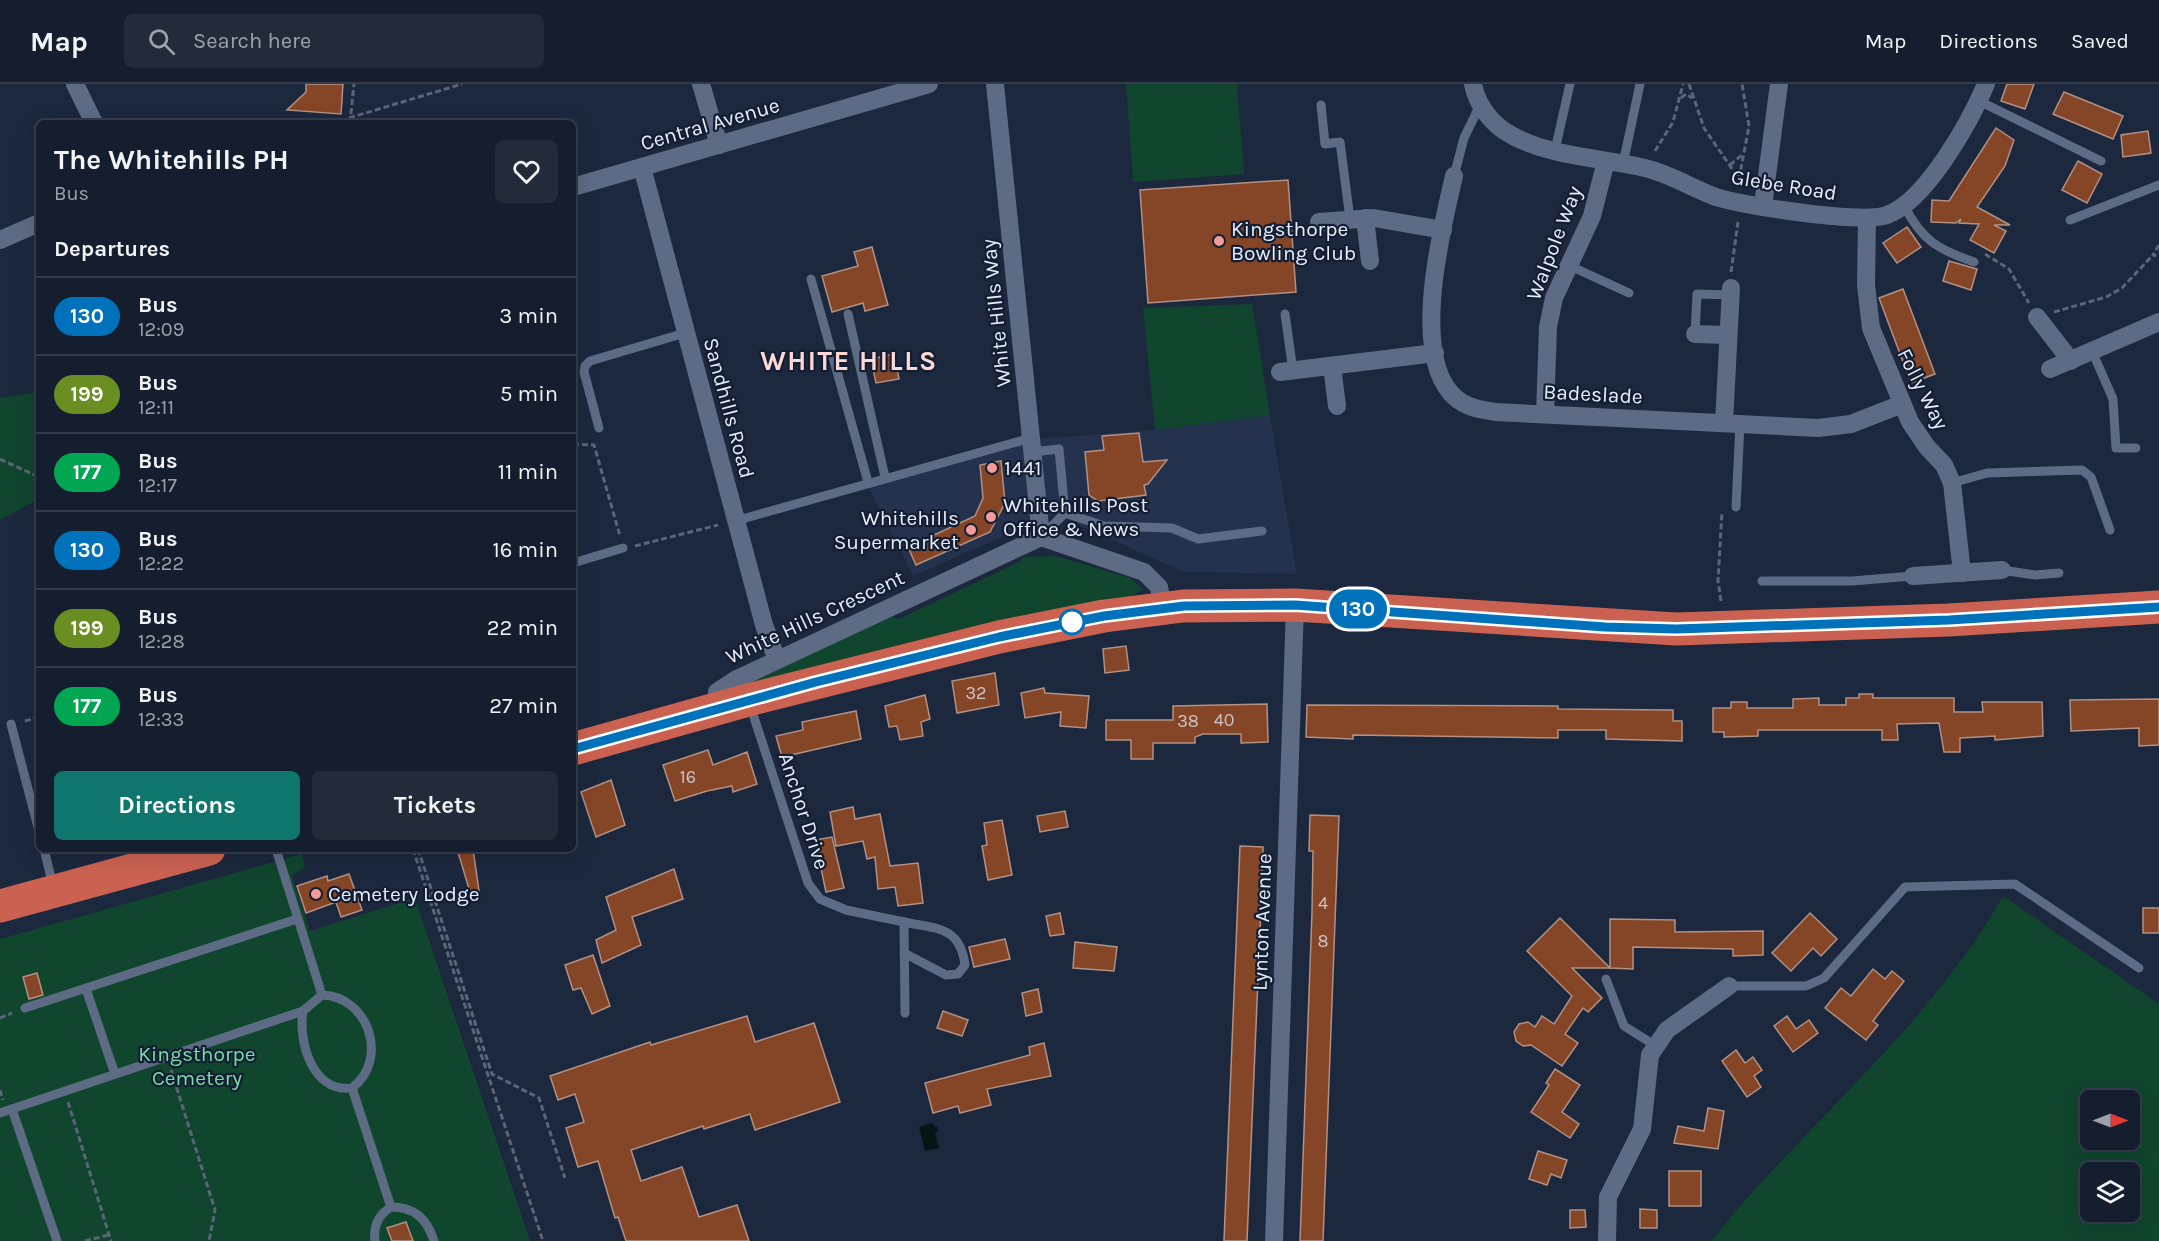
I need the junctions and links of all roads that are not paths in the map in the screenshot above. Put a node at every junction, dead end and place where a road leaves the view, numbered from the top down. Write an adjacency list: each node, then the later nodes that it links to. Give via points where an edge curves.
1 (701, 84): 13 (street)
2 (929, 84): 13 (street, Central Avenue)
3 (995, 84): 54 (street, White Hills Way)
4 (1473, 84): 11 (street, Glebe Road)
5 (1570, 84): 14 (lane)
6 (1640, 84): 16 (lane)
7 (1779, 84): 21 (street)
8 (82, 88): 12 (street)
9 (1983, 92): 15 (lane); 22 (street, Glebe Road, via 1924,186)
10 (1321, 105): 23 (lane, via 1325,144 1340,142)
11 (1480, 105): 14 (street, Glebe Road, via 1497,126 1513,137); 18 (lane, via 1464,138)
12 (93, 120)
13 (719, 145): 17 (street, Central Avenue)
14 (1555, 150): 16 (street, Glebe Road)
15 (2101, 161)
16 (1615, 162): 21 (street, Glebe Road, via 1663,173 1715,196); 32 (street, Walpole Way)
17 (642, 167): 20 (street, Central Avenue); 40 (street, Sandhills Road)
18 (1454, 176): 28 (street, Badeslade)
19 (2159, 185): 25 (lane)
20 (576, 186)
21 (1763, 206): 24 (street, Glebe Road)
22 (1904, 206): 24 (street, Glebe Road, via 1881,217); 31 (lane, via 1924,238 1951,254)
23 (1358, 218): 26 (street); 28 (street); 30 (street)
24 (1868, 218): 49 (street, Folly Way, via 1867,305 1876,342)
25 (2070, 220)
26 (1319, 222)
27 (36, 224): 29 (street)
28 (1443, 230): 44 (street, Badeslade, via 1431,302)
29 (0, 240)
30 (1370, 261)
31 (1974, 261)
32 (1568, 266): 35 (lane); 51 (street, Walpole Way, via 1554,298 1548,327)
33 (811, 279): 57 (lane)
34 (1730, 292): 41 (lane, via 1697,294); 42 (street)
35 (1629, 293)
36 (848, 314): 56 (lane)
37 (1285, 314): 48 (lane)
38 (2037, 317): 45 (street)
39 (2159, 322): 43 (street)
40 (685, 333): 53 (lane, via 585,366); 61 (street, Sandhills Road)
41 (1695, 333): 42 (street)
42 (1728, 335): 52 (street)
43 (2092, 351): 45 (street); 55 (lane, via 2113,399 2116,448)
44 (1435, 353): 46 (street); 51 (street, Badeslade, via 1445,385 1455,398 1469,406 1496,412)
45 (2071, 361): 47 (street)
46 (1332, 366): 48 (street); 50 (street)
47 (2050, 369)
48 (1287, 371)
49 (1902, 404): 52 (street, Badeslade, via 1838,426); 58 (street, Folly Way)
50 (1337, 406)
51 (1545, 413): 52 (street, Badeslade)
52 (1732, 424): 59 (lane)
53 (599, 428)
54 (1032, 445): 56 (lane); 60 (lane, via 1059,449); 64 (street, White Hills Way)
55 (2136, 448)
56 (885, 477): 57 (lane)
57 (868, 482): 61 (lane)
58 (1952, 483): 62 (lane, via 1987,473 2082,470 2091,477); 68 (street, Folly Way)
59 (1736, 507)
60 (1065, 513): 63 (lane, via 1104,526 1172,528 1198,539); 64 (lane)
61 (735, 520): 75 (street, Sandhills Road)
62 (2110, 530)
63 (1262, 531)
64 (1041, 537): 74 (street, via 1144,572 1159,587); 75 (street, White Hills Crescent)
65 (623, 548): 66 (lane)
66 (576, 562)
67 (2002, 570): 68 (street); 69 (lane, via 2035,575)
68 (1962, 573): 70 (street)
69 (2059, 573)
70 (1913, 576): 71 (lane)
71 (1762, 581)
72 (1295, 605): 73 (highway, via 1665,629 1949,620); 74 (highway); 106 (street, Lynton Avenue)
73 (2159, 607)
74 (1163, 608): 76 (highway, via 999,637)
75 (777, 660): 77 (street, White Hills Crescent, via 719,689)
76 (748, 700): 77 (highway); 87 (lane, Anchor Drive, via 808,883 820,899 846,910)
77 (716, 708): 79 (highway)
78 (11, 724): 80 (lane)
79 (576, 748)
80 (36, 820)
81 (45, 852): 84 (lane)
82 (198, 852): 84 (highway)
83 (277, 852): 86 (lane)
84 (55, 891): 85 (highway)
85 (0, 906)
86 (297, 919): 92 (lane); 93 (lane)
87 (904, 922): 88 (lane); 88 (lane, Anchor Drive, via 952,935 963,947 965,965 958,975 946,975)
88 (904, 953): 96 (lane)
89 (2139, 968): 91 (lane, via 2015,884 1905,887 1824,978 1806,986)
90 (1606, 979): 97 (lane, via 1624,1026)
91 (1729, 986): 97 (street, via 1667,1030)
92 (86, 989): 94 (lane); 98 (lane)
93 (322, 995): 95 (lane); 99 (lane, via 338,997 353,1005 368,1027 370,1063)
94 (25, 1008)
95 (303, 1011): 98 (lane); 99 (lane, via 302,1031 309,1061 332,1084)
96 (905, 1013)
97 (1656, 1046): 107 (street, via 1650,1055 1642,1129 1608,1197)
98 (115, 1074): 100 (lane)
99 (352, 1088): 102 (lane)
100 (12, 1109): 101 (lane); 103 (lane)
101 (0, 1113)
102 (391, 1207): 104 (lane, via 376,1224); 105 (lane, via 424,1219)
103 (57, 1241)
104 (375, 1241)
105 (434, 1241)
106 (1274, 1241)
107 (1607, 1241)

